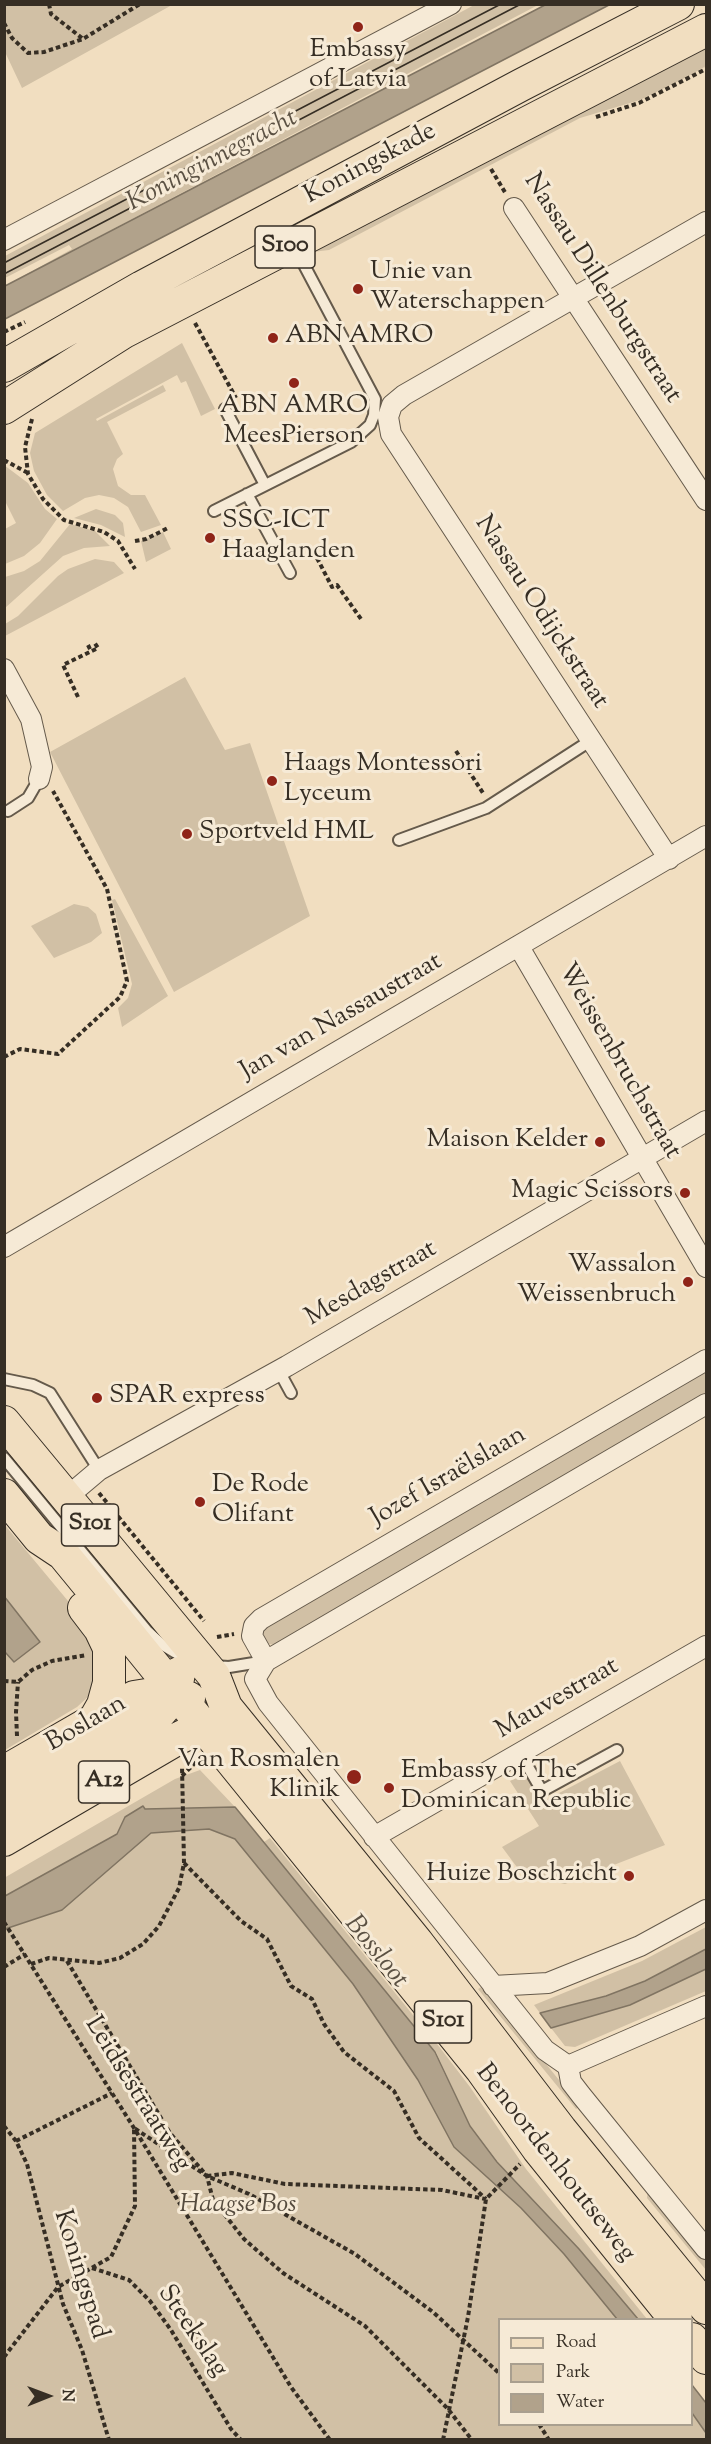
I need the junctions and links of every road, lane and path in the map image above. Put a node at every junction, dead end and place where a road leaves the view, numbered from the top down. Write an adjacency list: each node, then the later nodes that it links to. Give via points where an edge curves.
1 (49, 4): 7 (path, via 51,14)
2 (140, 4): 7 (path)
3 (450, 4): 11 (street)
4 (678, 4): 16 (main road, Koningskade / S100, via 153,282)
5 (4, 23): 7 (path, via 12,38 28,53)
6 (706, 30): 12 (main road, Koningskade / S100)
7 (83, 39)
8 (491, 168): 9 (path, Nassau Dillenburgstraat)
9 (514, 208): 13 (street, Nassau Dillenburgstraat)
10 (706, 222): 13 (street)
11 (4, 240)
12 (293, 243): 18 (main road, Koningskade / S100, via 124,332); 19 (lane, Koningskade)
13 (574, 299): 19 (street, via 404,395); 24 (street, Nassau Dillenburgstraat)
14 (194, 320): 15 (path)
15 (215, 359)
16 (4, 366)
17 (225, 409): 22 (lane)
18 (18, 412): 21 (path)
19 (381, 416): 22 (lane, via 351,442); 37 (street, Nassau Odijckstraat)
20 (4, 460): 21 (path)
21 (28, 474): 29 (path, via 64,520 104,531 118,541)
22 (265, 485): 23 (lane)
23 (246, 494): 25 (lane); 30 (lane)
24 (706, 500)
25 (214, 511)
26 (168, 528): 27 (path)
27 (135, 541)
28 (317, 558): 31 (path, via 332,587 337,585)
29 (135, 569)
30 (290, 573)
31 (361, 619)
32 (94, 642): 34 (path, via 98,648)
33 (88, 645): 34 (path)
34 (91, 651): 36 (path, via 63,665)
35 (6, 676): 39 (street, via 31,719 42,767)
36 (78, 697)
37 (590, 741): 43 (lane, via 486,808); 44 (street, Nassau Odijckstraat)
38 (456, 751): 40 (path)
39 (39, 779): 41 (lane, via 28,798); 46 (path, via 53,790 106,889 127,981 120,997 58,1054 20,1049)
40 (476, 781)
41 (8, 811)
42 (706, 836): 44 (street, Jan van Nassaustraat)
43 (399, 840)
44 (669, 859): 45 (street, Jan van Nassaustraat)
45 (519, 947): 48 (street, Weissenbruchstraat); 49 (street, Jan van Nassaustraat)
46 (4, 1057)
47 (706, 1121): 48 (street, Mesdagstraat)
48 (643, 1157): 50 (street, Weissenbruchstraat); 52 (street, Mesdagstraat)
49 (4, 1248)
50 (706, 1267)
51 (706, 1360): 65 (street, Jozef Israëlslaan, via 261,1619 252,1636)
52 (283, 1368): 54 (lane); 58 (street, Mesdagstraat)
53 (4, 1379): 58 (lane, via 50,1393)
54 (291, 1393)
55 (706, 1404): 65 (street)
56 (4, 1422): 60 (main road, S101)
57 (4, 1458): 63 (lane, via 147,1631)
58 (99, 1470): 60 (street, Mesdagstraat)
59 (4, 1495): 61 (main road, S101)
60 (67, 1497): 63 (main road, S101)
61 (39, 1538): 68 (main road, S101, via 63,1554); 70 (main road, via 49,1565 108,1644 109,1683)
62 (706, 1646): 74 (street, Mauvestraat)
63 (186, 1649): 65 (lane, via 229,1667); 68 (main road); 69 (main road, S101, via 214,1676)
64 (91, 1654): 67 (path, via 45,1663)
65 (266, 1661): 78 (street, via 255,1679 268,1703)
66 (4, 1682): 67 (path)
67 (18, 1682): 72 (path)
68 (176, 1694): 69 (main road, Boslaan / A12); 70 (main road, Boslaan / A12, via 141,1695); 71 (main road, S101); 77 (main road, Boslaan / A12, via 148,1722)
69 (226, 1707): 84 (main road, Benoordenhoutseweg / S101)
70 (95, 1719): 76 (main road, Boslaan / A12)
71 (205, 1729): 79 (main road, A12, via 177,1739); 103 (main road, Benoordenhoutseweg / S101, via 481,2069 538,2149)
72 (17, 1736)
73 (617, 1750): 74 (lane, via 542,1791)
74 (520, 1753): 78 (street, Mauvestraat)
75 (181, 1756): 80 (path)
76 (4, 1772)
77 (4, 1806)
78 (374, 1837): 83 (street)
79 (4, 1840)
80 (184, 1863): 86 (path, via 171,1906 143,1944 120,1958 99,1963); 98 (path, via 241,1921 267,1939 291,1986 312,1999 344,2052 394,2091 418,2138)
81 (706, 1910): 89 (street, via 640,1946 548,1983)
82 (4, 1923): 85 (path, Leidsestraatweg)
83 (447, 1925): 84 (street); 89 (street)
84 (417, 1942): 102 (main road, Benoordenhoutseweg / S101, via 561,2130)
85 (25, 1954): 87 (path, Leidsestraatweg); 88 (path)
86 (67, 1961): 87 (path, via 49,1958); 97 (path, via 170,2133)
87 (31, 1964): 92 (path, Leidsestraatweg)
88 (4, 1967)
89 (493, 1986): 91 (street, via 545,2050)
90 (706, 2006): 91 (street)
91 (568, 2066): 99 (street, via 571,2082)
92 (112, 2093): 94 (path, Leidsestraatweg); 95 (path)
93 (4, 2126): 95 (path, Koningspad)
94 (134, 2128): 97 (path); 100 (path, via 135,2206 111,2257); 113 (path, Leidsestraatweg, via 291,2387)
95 (16, 2141): 101 (path, Koningspad, via 27,2164)
96 (511, 2171): 98 (path)
97 (207, 2176): 98 (path, via 232,2173 285,2184 442,2190); 104 (path, via 249,2194 355,2253 398,2283); 109 (path, via 213,2200 244,2239 283,2273 365,2326)
98 (486, 2199): 104 (path)
99 (706, 2249)
100 (91, 2268): 101 (path); 112 (path, Steekslag, via 129,2280 150,2301)
101 (58, 2288): 106 (path); 111 (path, Koningspad, via 86,2359)
102 (706, 2308)
103 (675, 2318)
104 (463, 2339): 108 (path); 109 (path)
105 (693, 2340): 107 (main road)
106 (4, 2357)
107 (706, 2358)
108 (498, 2372)
109 (448, 2409): 114 (path); 115 (path)
110 (540, 2426): 116 (path)
111 (109, 2439)
112 (241, 2439)
113 (330, 2439)
114 (443, 2439)
115 (472, 2439)
116 (549, 2439)

